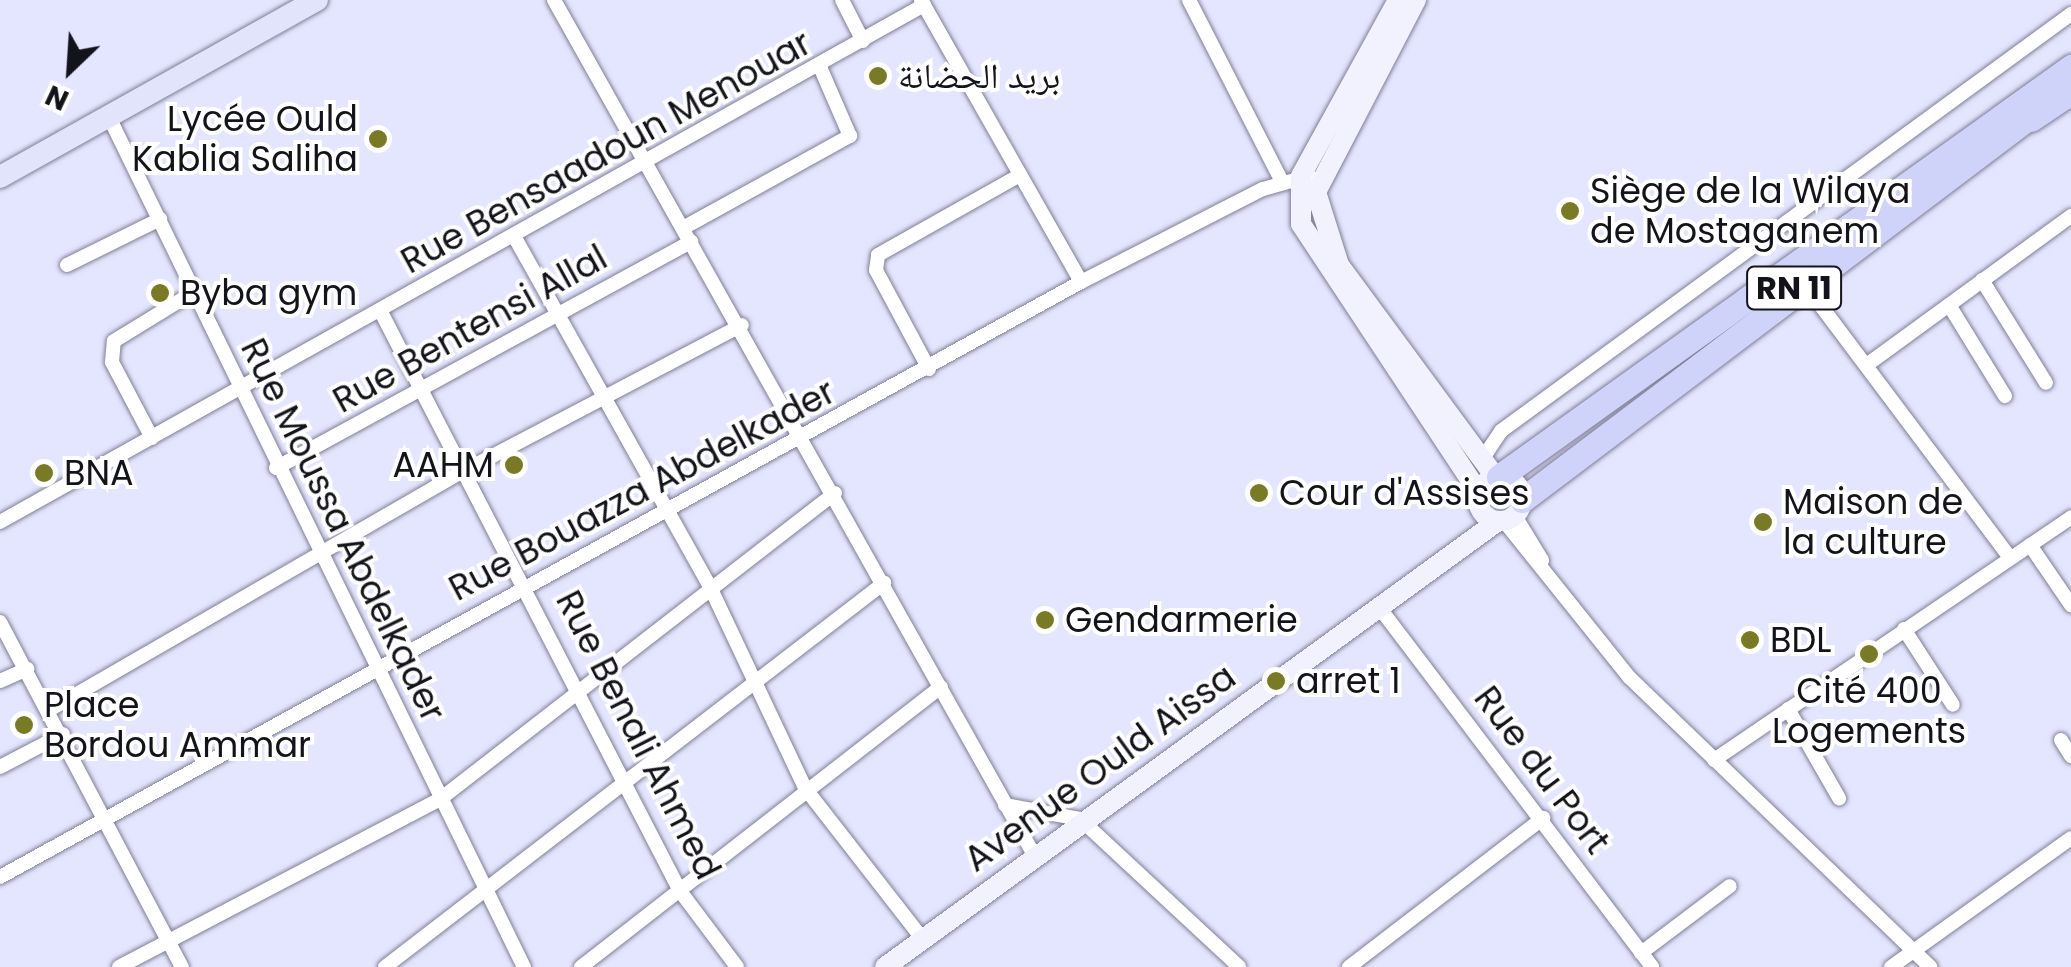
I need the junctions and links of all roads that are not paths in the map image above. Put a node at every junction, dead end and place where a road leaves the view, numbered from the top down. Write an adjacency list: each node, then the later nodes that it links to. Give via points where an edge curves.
1 (316, 0): 15 (main road)
2 (554, 0): 17 (street)
3 (842, 0): 9 (street)
4 (1189, 0): 19 (street)
5 (1398, 0): 19 (main road)
6 (1416, 0): 19 (main road, via 1403,41)
7 (923, 3): 9 (street, Rue Bensaadoun Menouar); 18 (street)
8 (2071, 14): 44 (street, via 1501,432)
9 (864, 41): 11 (street, Rue Bensaadoun Menouar)
10 (2071, 56): 16 (highway)
11 (820, 67): 17 (street, Rue Bensaadoun Menouar); 23 (street, via 850,136)
12 (2071, 67): 16 (highway, RN 11)
13 (2071, 84): 16 (highway, RN 11)
14 (2071, 92): 16 (highway)
15 (109, 117): 20 (main road); 22 (street, Rue Moussa Abdelkader)
16 (1987, 138): 29 (highway, RN 11); 47 (highway, RN 11)
17 (649, 166): 23 (street); 24 (street, Rue Bensaadoun Menouar)
18 (1020, 175): 28 (street); 36 (street, via 878,255 876,270)
19 (1301, 177): 28 (street, Rue Bouazza Abdelkader); 44 (main road, via 1339,264); 47 (main road, via 1300,224 1315,257)
20 (0, 178)
21 (2071, 216): 27 (street)
22 (160, 219): 26 (street); 30 (street, Rue Moussa Abdelkader)
23 (683, 228): 25 (street)
24 (514, 236): 32 (street, Rue Bensaadoun Menouar); 33 (street)
25 (691, 242): 33 (street, Rue Bentensi Allal); 34 (street)
26 (67, 265)
27 (1982, 280): 31 (street); 37 (street)
28 (1081, 282): 36 (street, Rue Bouazza Abdelkader)
29 (1802, 282): 35 (street); 50 (highway, RN 11)
30 (194, 292): 38 (street, Rue Moussa Abdelkader); 42 (street, via 114,341 112,362)
31 (1948, 305): 35 (street); 40 (street)
32 (381, 312): 38 (street, Rue Bensaadoun Menouar); 39 (street, Rue Benali Ahmed)
33 (558, 317): 39 (street, Rue Bentensi Allal); 41 (street)
34 (742, 325): 41 (street); 43 (street)
35 (1868, 364): 56 (street)
36 (928, 368): 43 (street, Rue Bouazza Abdelkader)
37 (2046, 383)
38 (242, 389): 42 (street, Rue Bensaadoun Menouar); 45 (street, Rue Moussa Abdelkader)
39 (420, 392): 45 (street, Rue Bentensi Allal); 46 (street, Rue Benali Ahmed)
40 (2005, 396)
41 (610, 398): 46 (street); 49 (street)
42 (152, 438): 52 (street, Rue Bensaadoun Menouar)
43 (803, 438): 48 (street); 49 (street, Rue Bouazza Abdelkader)
44 (1484, 455): 47 (main road)
45 (276, 468): 54 (street, Rue Moussa Abdelkader)
46 (462, 472): 54 (street); 58 (street, Rue Benali Ahmed)
47 (1488, 489): 50 (main road); 50 (main road); 55 (main road)
48 (834, 493): 57 (street); 59 (street)
49 (671, 513): 58 (street, Rue Bouazza Abdelkader); 59 (street)
50 (1510, 514): 55 (main road, Avenue Ould Aissa); 76 (street, via 1630,678)
51 (2071, 517): 53 (street)
52 (0, 522)
53 (2030, 544): 56 (street); 60 (street)
54 (316, 554): 64 (street, Rue Moussa Abdelkader); 72 (street)
55 (1452, 554): 61 (main road, Avenue Ould Aissa)
56 (2009, 556): 63 (street)
57 (884, 583): 67 (street); 68 (street)
58 (529, 587): 64 (street, Rue Bouazza Abdelkader); 69 (street, Rue Benali Ahmed)
59 (712, 591): 67 (street); 69 (street)
60 (2071, 604)
61 (1382, 611): 83 (street, Rue du Port); 84 (main road, Avenue Ould Aissa)
62 (0, 622): 65 (street)
63 (1904, 630): 70 (street); 71 (street)
64 (377, 665): 81 (street, Rue Moussa Abdelkader); 85 (street, Rue Bouazza Abdelkader)
65 (26, 669): 66 (street); 72 (street)
66 (0, 681)
67 (759, 683): 78 (street); 79 (street)
68 (942, 688): 79 (street); 82 (street)
69 (583, 691): 78 (street, Rue Benali Ahmed); 81 (street)
70 (1952, 705)
71 (1788, 709): 76 (street); 80 (street)
72 (48, 710): 73 (street)
73 (63, 734): 77 (street); 85 (street)
74 (2062, 740): 75 (street)
75 (2071, 756)
76 (1714, 760): 94 (street)
77 (0, 766)
78 (628, 782): 90 (street, Rue Benali Ahmed); 91 (street)
79 (805, 788): 90 (street); 92 (street)
80 (1840, 798)
81 (439, 800): 91 (street, Rue Moussa Abdelkader); 93 (street)
82 (1005, 805): 84 (street); 87 (street)
83 (1542, 818): 95 (street, Rue du Port); 104 (street)
84 (1080, 819): 87 (main road, Avenue Ould Aissa); 103 (street)
85 (106, 820): 88 (street, Rue Bouazza Abdelkader); 93 (street)
86 (2071, 838): 94 (street)
87 (1033, 853): 92 (main road, Avenue Ould Aissa)
88 (0, 877)
89 (1730, 886): 95 (street)
90 (680, 890): 100 (street); 101 (street, Rue Benali Ahmed)
91 (482, 894): 98 (street); 99 (street, Rue Moussa Abdelkader)
92 (922, 938): 102 (main road, Avenue Ould Aissa)
93 (168, 939): 96 (street); 97 (street)
94 (1910, 950): 106 (street); 107 (street)
95 (1642, 952): 105 (street, Rue du Port)
96 (119, 967)
97 (182, 967)
98 (385, 967)
99 (524, 967)
100 (581, 967)
101 (737, 967)
102 (884, 967)
103 (1239, 967)
104 (1349, 967)
105 (1652, 967)
106 (1891, 967)
107 (1930, 967)

